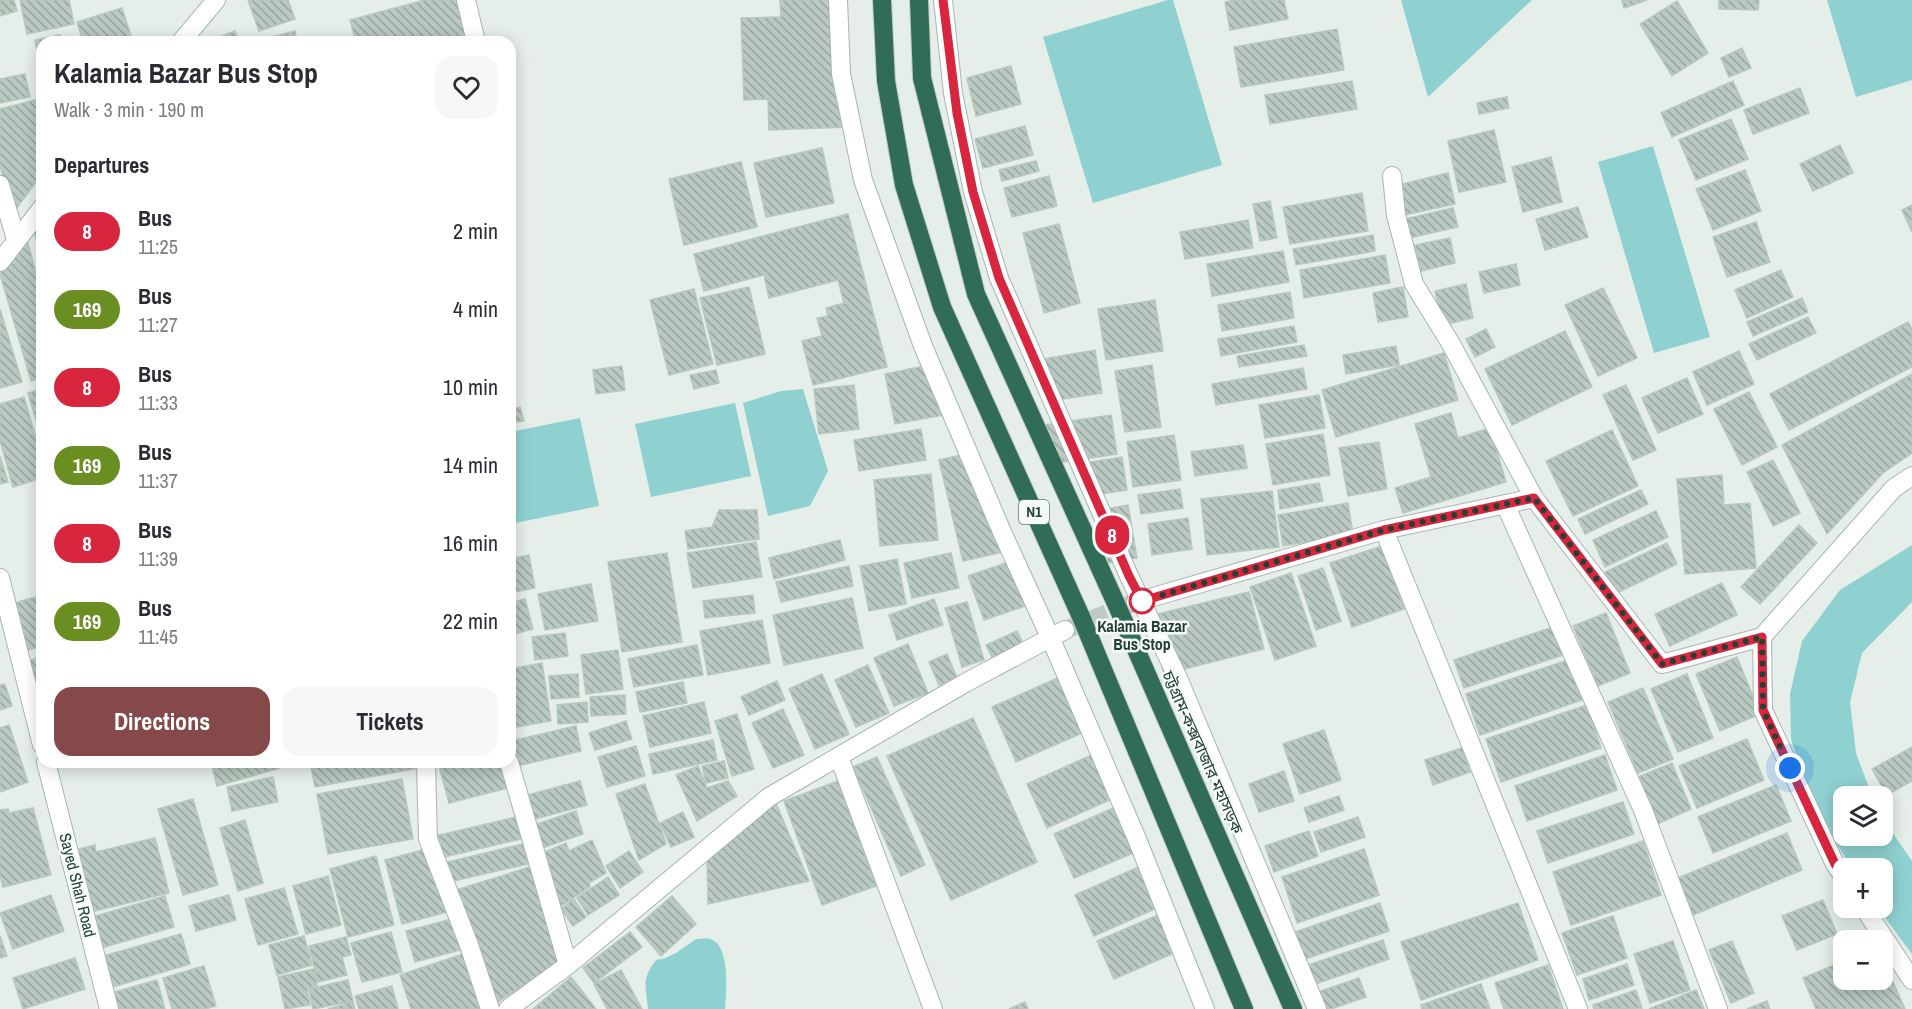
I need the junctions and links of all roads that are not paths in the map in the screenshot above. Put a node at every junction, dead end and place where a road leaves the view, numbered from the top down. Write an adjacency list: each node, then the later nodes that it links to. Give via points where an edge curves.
1 (216, 0): 7 (street)
2 (466, 0): 8 (street)
3 (838, 0): 20 (street, via 841,74 863,180 923,346 1002,532)
4 (882, 0): 36 (highway, N1, via 886,81 904,185 942,307 1082,619)
5 (919, 0): 37 (highway, চট্টগ্রাম-কক্সবাজার মহাসড়ক / N1, via 922,78 976,294 1119,608)
6 (943, 0): 19 (street, via 957,115 973,192 999,278)
7 (186, 36)
8 (475, 36)
9 (1392, 176): 15 (street, via 1396,215 1414,284)
10 (0, 185): 12 (street)
11 (36, 215): 12 (street)
12 (16, 239): 13 (street)
13 (0, 262)
14 (1912, 476): 21 (street, via 1894,488)
15 (1534, 498): 16 (street); 21 (street, via 1662,664)
16 (1505, 504): 17 (street); 40 (street, via 1643,810)
17 (1384, 530): 19 (street); 39 (street)
18 (0, 578): 22 (street)
19 (1139, 602): 38 (street, via 1179,678)
20 (1058, 633): 23 (street); 35 (street)
21 (1762, 637): 27 (street, via 1763,710)
22 (36, 721)
23 (838, 757): 29 (street, via 770,797); 34 (street)
24 (48, 768): 31 (street, Sayed Shah Road)
25 (426, 768): 32 (street, via 428,839)
26 (511, 768): 29 (street)
27 (1833, 860)
28 (1871, 918): 30 (street)
29 (568, 965): 33 (street)
30 (1912, 980)
31 (109, 1009)
32 (490, 1009)
33 (508, 1009)
34 (933, 1009)
35 (1205, 1009)
36 (1244, 1009)
37 (1293, 1009)
38 (1317, 1009)
39 (1578, 1009)
40 (1718, 1009)

